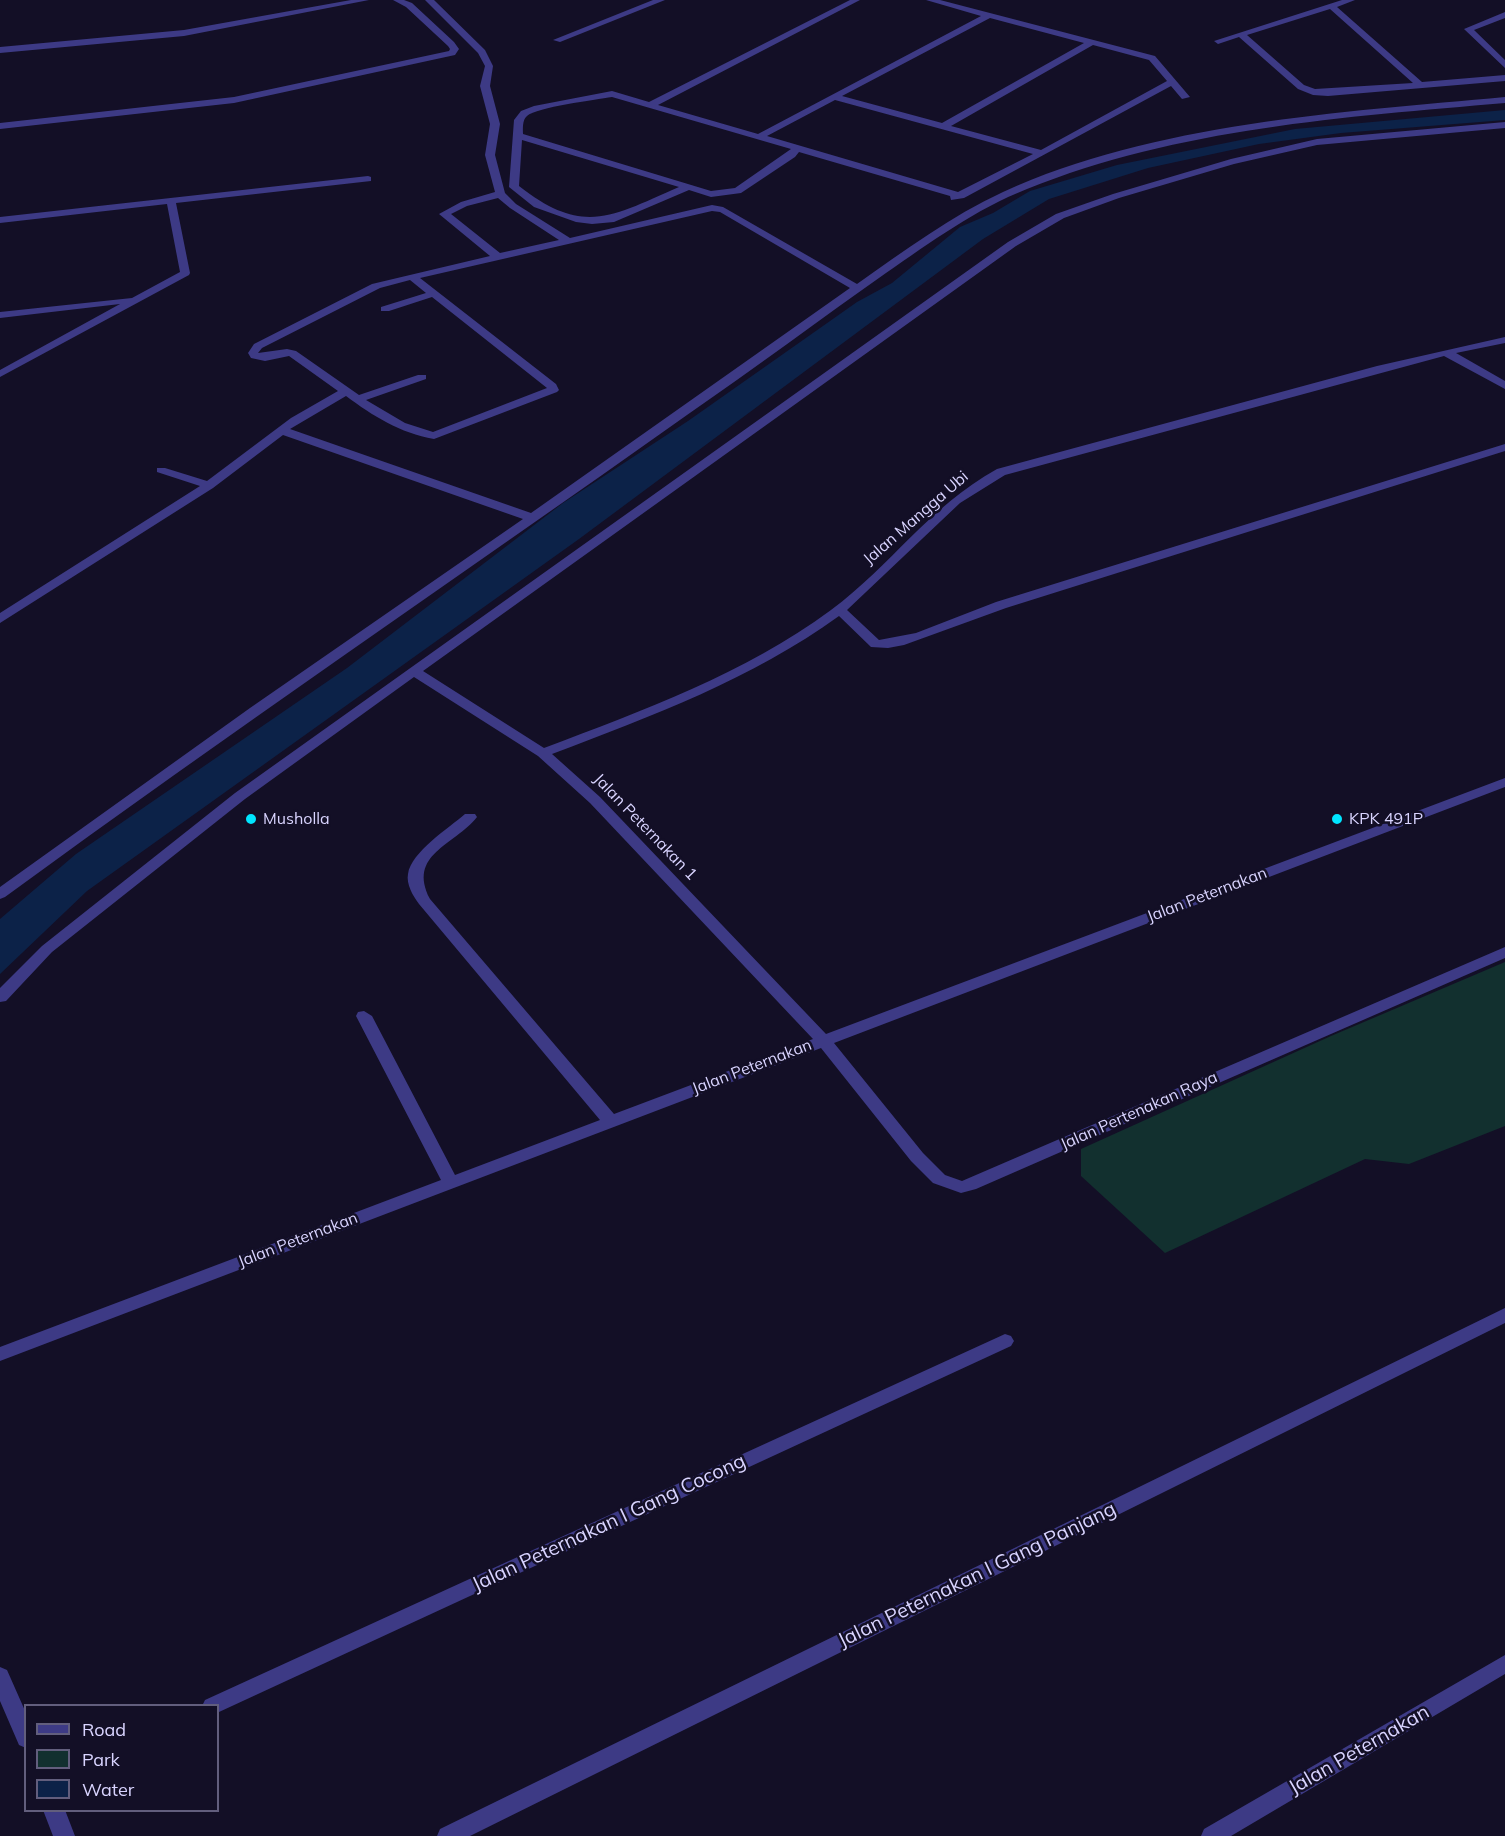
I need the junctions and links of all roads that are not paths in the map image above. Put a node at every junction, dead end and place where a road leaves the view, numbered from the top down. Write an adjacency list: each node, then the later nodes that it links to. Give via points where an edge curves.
1 (365, 0): 16 (street, via 184,33)
2 (397, 0): 28 (street, via 409,5 452,44 452,53 234,100)
3 (429, 0): 37 (street, via 482,52 489,66 485,86 495,124 490,156)
4 (661, 0): 13 (street)
5 (856, 0): 25 (street)
6 (930, 0): 8 (street)
7 (1351, 0): 9 (street)
8 (952, 2): 11 (street)
9 (1331, 6): 12 (street); 20 (street)
10 (1505, 15): 17 (street, via 1468,29)
11 (988, 16): 15 (street); 22 (street)
12 (1242, 34): 14 (street); 20 (street, via 1301,87 1313,92)
13 (557, 40)
14 (1218, 41)
15 (1090, 43): 19 (street, via 1152,58); 29 (street)
16 (0, 50)
17 (1505, 65)
18 (1505, 78): 20 (street)
19 (1173, 81): 23 (street); 34 (street)
20 (1419, 85)
21 (591, 96): 25 (street, via 610,94); 26 (street); 30 (street, via 529,110 519,120)
22 (834, 97): 29 (street); 31 (street)
23 (1185, 97)
24 (1505, 100): 43 (street, via 1304,118 1224,130 1106,159 992,201)
25 (650, 104): 26 (street); 31 (street)
26 (640, 110): 32 (street)
27 (1505, 125): 62 (street, via 1317,142 1231,162 1060,216 1012,244)
28 (0, 126)
29 (944, 126): 34 (street)
30 (518, 136): 36 (street); 36 (street, via 514,187 537,205 580,219 614,219)
31 (761, 136): 32 (street); 33 (street)
32 (750, 142): 33 (street)
33 (795, 151): 34 (street, via 942,199 961,196); 36 (street, via 733,193 711,194)
34 (1042, 153)
35 (368, 179): 38 (street)
36 (688, 187)
37 (500, 194): 40 (street); 41 (street, via 444,214)
38 (171, 201): 39 (street); 45 (street, via 185,273)
39 (0, 220)
40 (568, 241): 41 (street); 43 (street, via 718,208)
41 (498, 257): 42 (street)
42 (412, 277): 44 (street); 53 (street, via 376,286 254,350 255,356 264,358 292,353)
43 (857, 288): 59 (street)
44 (435, 293): 46 (street); 54 (street, via 553,390 434,436 410,430)
45 (138, 299): 47 (street); 50 (street)
46 (385, 309)
47 (0, 315)
48 (1505, 340): 49 (street, Jalan Mangga Ubi)
49 (1446, 352): 52 (street); 60 (street, Jalan Mangga Ubi, via 1000,472 952,505)
50 (0, 374)
51 (422, 377): 54 (street)
52 (1505, 386)
53 (345, 391): 54 (street); 55 (street)
54 (358, 399)
55 (283, 430): 58 (street); 59 (street)
56 (1505, 447): 60 (street, via 998,606 886,645 876,645)
57 (161, 470): 58 (street)
58 (209, 485): 61 (street)
59 (533, 518): 66 (street)
60 (839, 610): 63 (street, Jalan Mangga Ubi, via 753,664 672,703)
61 (0, 619)
62 (415, 672): 63 (street, Jalan Peternakan 1); 68 (street, via 240,796 47,949)
63 (543, 753): 70 (street, Jalan Peternakan 1, via 595,800)
64 (1505, 782): 70 (street, Jalan Peternakan)
65 (470, 817): 71 (street, via 423,858 415,873 418,889 424,901)
66 (0, 894)
67 (1505, 952): 70 (street, Jalan Pertenakan Raya, via 965,1187 939,1179 924,1164)
68 (0, 997)
69 (364, 1016): 72 (street)
70 (823, 1040): 71 (street, Jalan Peternakan)
71 (610, 1121): 72 (street, Jalan Peternakan)
72 (450, 1182): 75 (street, Jalan Peternakan)
73 (1505, 1315): 82 (street, Jalan Peternakan I Gang Panjang)
74 (1005, 1341): 78 (street, Jalan Peternakan I Gang Cocong)
75 (0, 1354)
76 (1505, 1664): 83 (street, Jalan Peternakan)
77 (0, 1676): 79 (street)
78 (216, 1704)
79 (24, 1733)
80 (55, 1812): 81 (street)
81 (64, 1836)
82 (448, 1836)
83 (1212, 1836)

